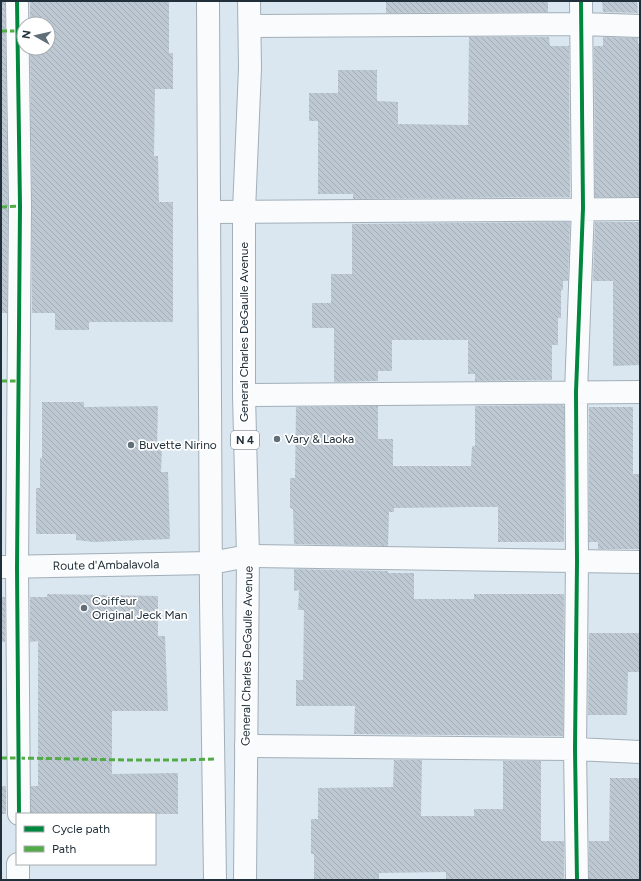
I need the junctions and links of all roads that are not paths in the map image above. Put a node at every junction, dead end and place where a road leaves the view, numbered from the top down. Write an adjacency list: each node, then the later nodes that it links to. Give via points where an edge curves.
1 (17, 1): 19 (street, via 20,206)
2 (208, 1): 11 (street)
3 (249, 1): 6 (street, General Charles DeGaulle Avenue / N 4)
4 (581, 1): 5 (street)
5 (581, 24): 6 (street); 7 (street); 8 (street)
6 (250, 26): 10 (street, General Charles DeGaulle Avenue / N 4)
7 (640, 26)
8 (584, 208): 9 (street); 10 (street); 12 (street)
9 (640, 209)
10 (244, 211): 11 (street); 14 (street, General Charles DeGaulle Avenue / N 4)
11 (210, 212): 18 (street)
12 (576, 392): 13 (street); 14 (street); 16 (street)
13 (640, 392)
14 (244, 395): 15 (street, General Charles DeGaulle Avenue / N 4)
15 (248, 556): 16 (street, Route d'Ambalavola); 18 (street, Route d'Ambalavola); 20 (street, General Charles DeGaulle Avenue / N 4)
16 (577, 562): 17 (street, Route d'Ambalavola); 21 (street)
17 (640, 562)
18 (211, 563): 19 (street, Route d'Ambalavola); 26 (street)
19 (9, 567): 23 (street)
20 (246, 746): 21 (street); 27 (street, General Charles DeGaulle Avenue / N 4)
21 (575, 749): 22 (street); 28 (street)
22 (640, 752)
23 (19, 813)
24 (18, 865): 25 (street)
25 (18, 880)
26 (215, 880)
27 (245, 880)
28 (577, 880)

